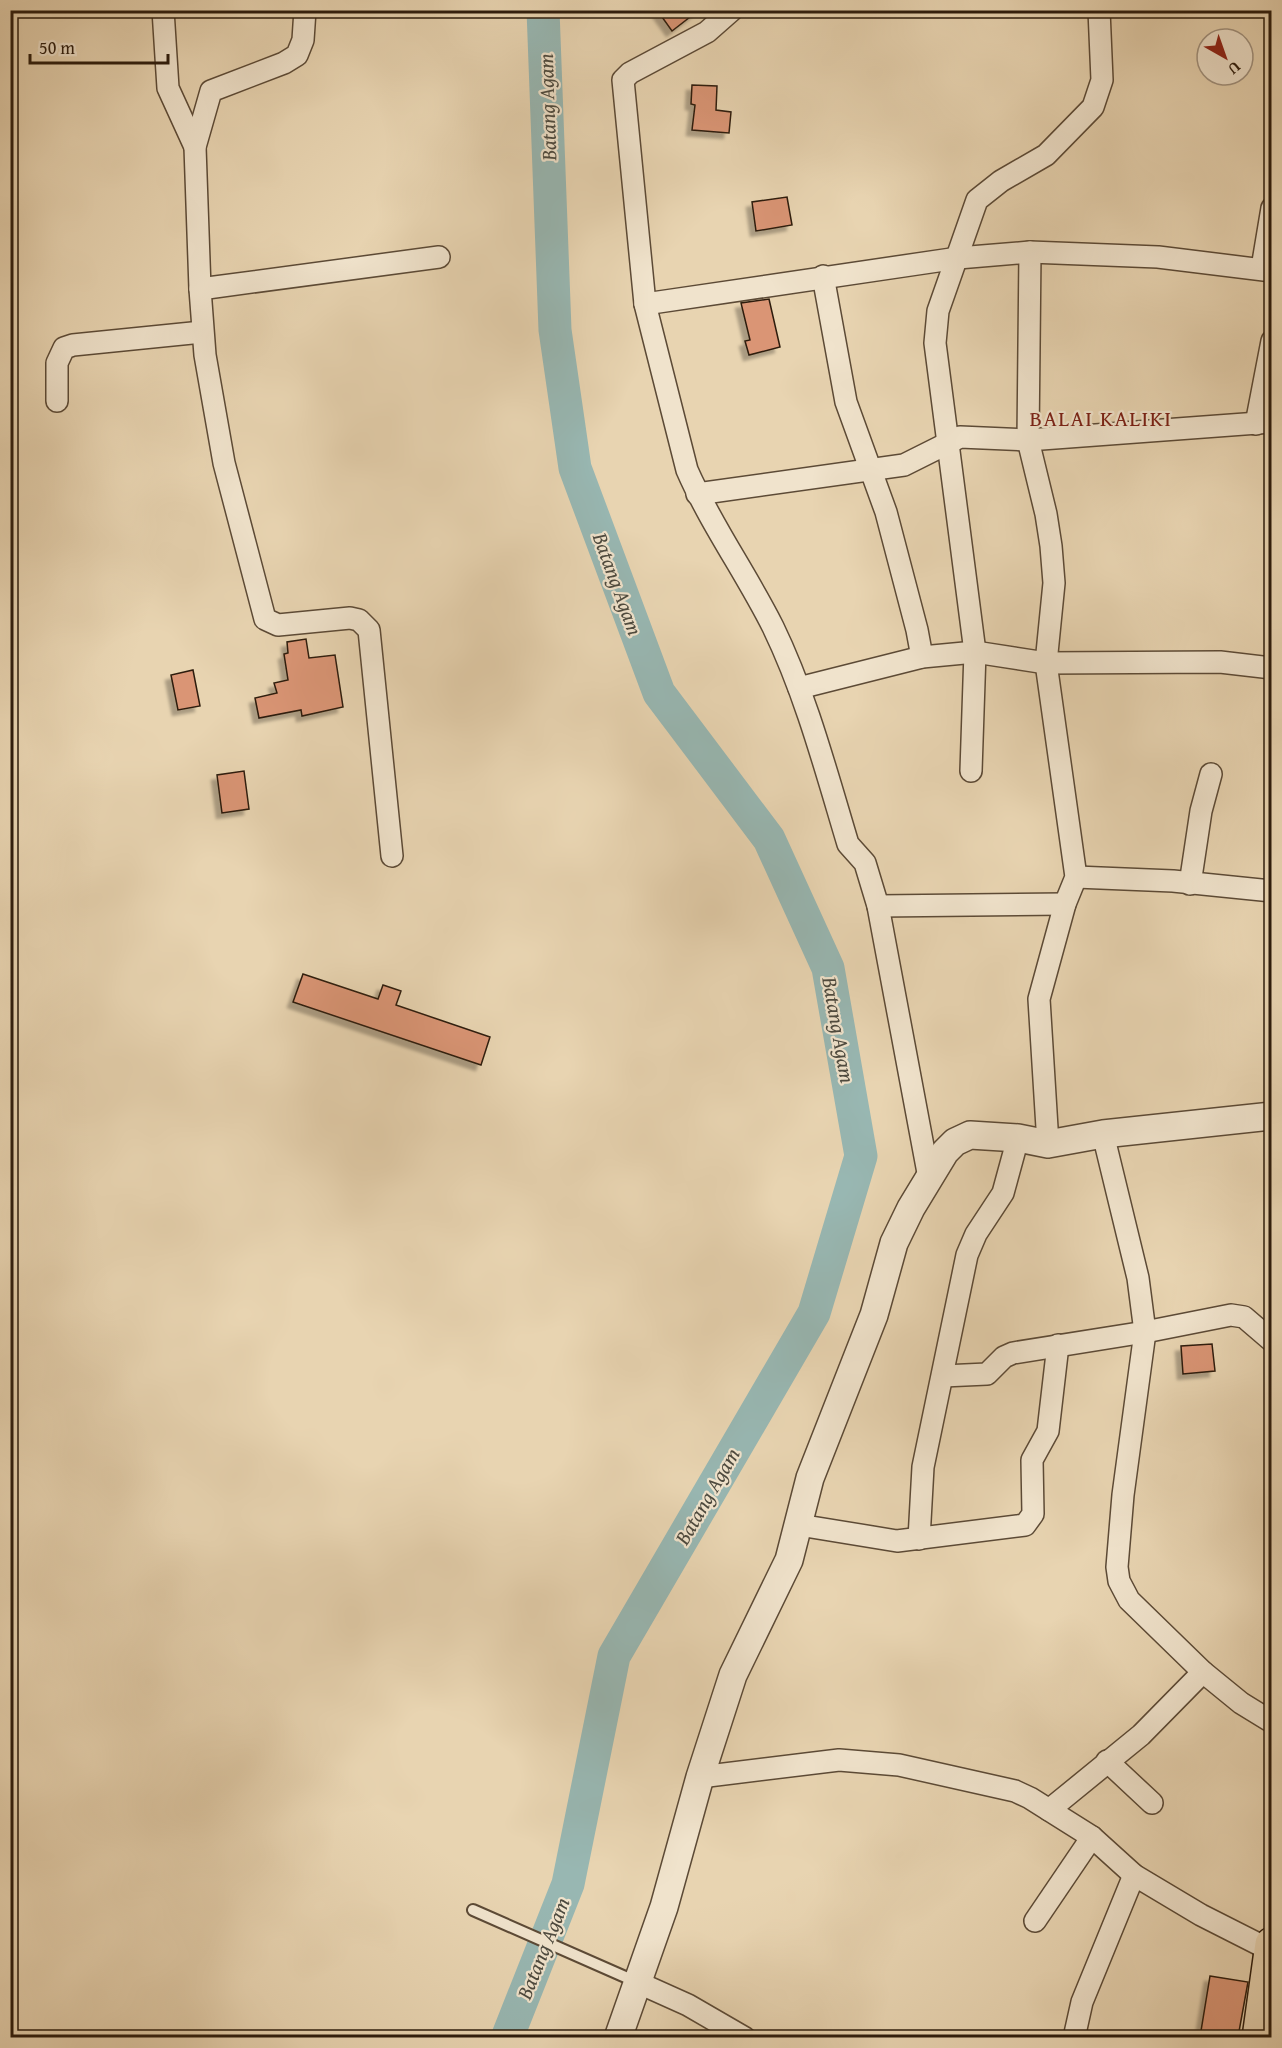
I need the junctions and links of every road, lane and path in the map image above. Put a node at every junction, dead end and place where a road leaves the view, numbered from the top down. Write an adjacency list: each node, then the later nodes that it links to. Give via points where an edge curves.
1 (164, 10): 5 (street, via 168,88)
2 (305, 10): 5 (street, via 303,40 297,55 211,90)
3 (732, 10): 13 (street, via 707,32 623,80)
4 (1099, 10): 9 (street, via 1102,80 1093,107 1046,155 977,200)
5 (195, 147): 12 (street)
6 (1272, 208): 10 (street)
7 (1030, 252): 9 (street); 10 (street, via 1158,257); 18 (street)
8 (439, 256): 12 (street)
9 (958, 258): 11 (street); 19 (street, via 935,326)
10 (1267, 269)
11 (823, 276): 13 (street); 20 (street, via 846,402)
12 (200, 289): 14 (street)
13 (645, 304): 21 (street, via 685,464)
14 (202, 332): 16 (street, via 64,348 57,363); 29 (street, via 224,464 265,619 278,625 350,618 359,620 369,630)
15 (1272, 341): 17 (street)
16 (57, 400)
17 (1264, 423): 18 (street)
18 (1028, 440): 19 (street, via 960,437); 24 (street, via 1051,546 1054,583)
19 (947, 442): 20 (street, via 912,462); 22 (street)
20 (872, 471): 21 (street); 23 (street, via 918,630)
21 (704, 493): 26 (street)
22 (975, 652): 23 (street); 24 (street); 27 (street)
23 (922, 657): 26 (street)
24 (1046, 663): 25 (street, via 1220,662); 30 (street)
25 (1272, 668)
26 (807, 687): 33 (street, via 848,844 866,863)
27 (971, 771)
28 (1211, 774): 31 (street, via 1201,811)
29 (392, 856)
30 (1076, 877): 31 (street); 34 (street)
31 (1191, 884): 32 (street)
32 (1272, 891)
33 (877, 899): 34 (street); 39 (street)
34 (1065, 904): 38 (street, via 1038,1010)
35 (1272, 1116): 36 (street)
36 (1103, 1134): 38 (street); 40 (street, via 1138,1278)
37 (1018, 1138): 38 (street); 39 (street, via 970,1135 955,1142); 43 (street, via 1003,1193 970,1245)
38 (1048, 1144)
39 (929, 1178): 44 (street, via 894,1243 874,1315 810,1478)
40 (1145, 1332): 41 (street, via 1239,1315); 42 (street); 46 (street, via 1123,1495 1119,1581 1129,1600)
41 (1272, 1341)
42 (1058, 1345): 43 (street, via 1007,1355 987,1374); 45 (street, via 1048,1431 1032,1460 1030,1521 1020,1527)
43 (943, 1376): 45 (street, via 923,1467)
44 (813, 1528): 45 (street, via 873,1539); 49 (street, via 789,1560 733,1675)
45 (919, 1539)
46 (1203, 1672): 47 (street); 48 (street, via 1141,1735)
47 (1272, 1722)
48 (1107, 1761): 50 (street); 51 (street)
49 (700, 1777): 51 (street, via 839,1760 899,1765 1015,1791); 57 (street, via 664,1907)
50 (1152, 1803)
51 (1049, 1810): 52 (street)
52 (1092, 1837): 53 (street); 55 (street)
53 (1134, 1875): 56 (street, via 1201,1915); 60 (street, via 1079,2009)
54 (473, 1910): 57 (lane)
55 (1035, 1921)
56 (1271, 1947): 61 (highway)
57 (651, 1988): 58 (street); 59 (street)
58 (618, 2037)
59 (745, 2037)
60 (1074, 2037)
61 (1259, 2037)

